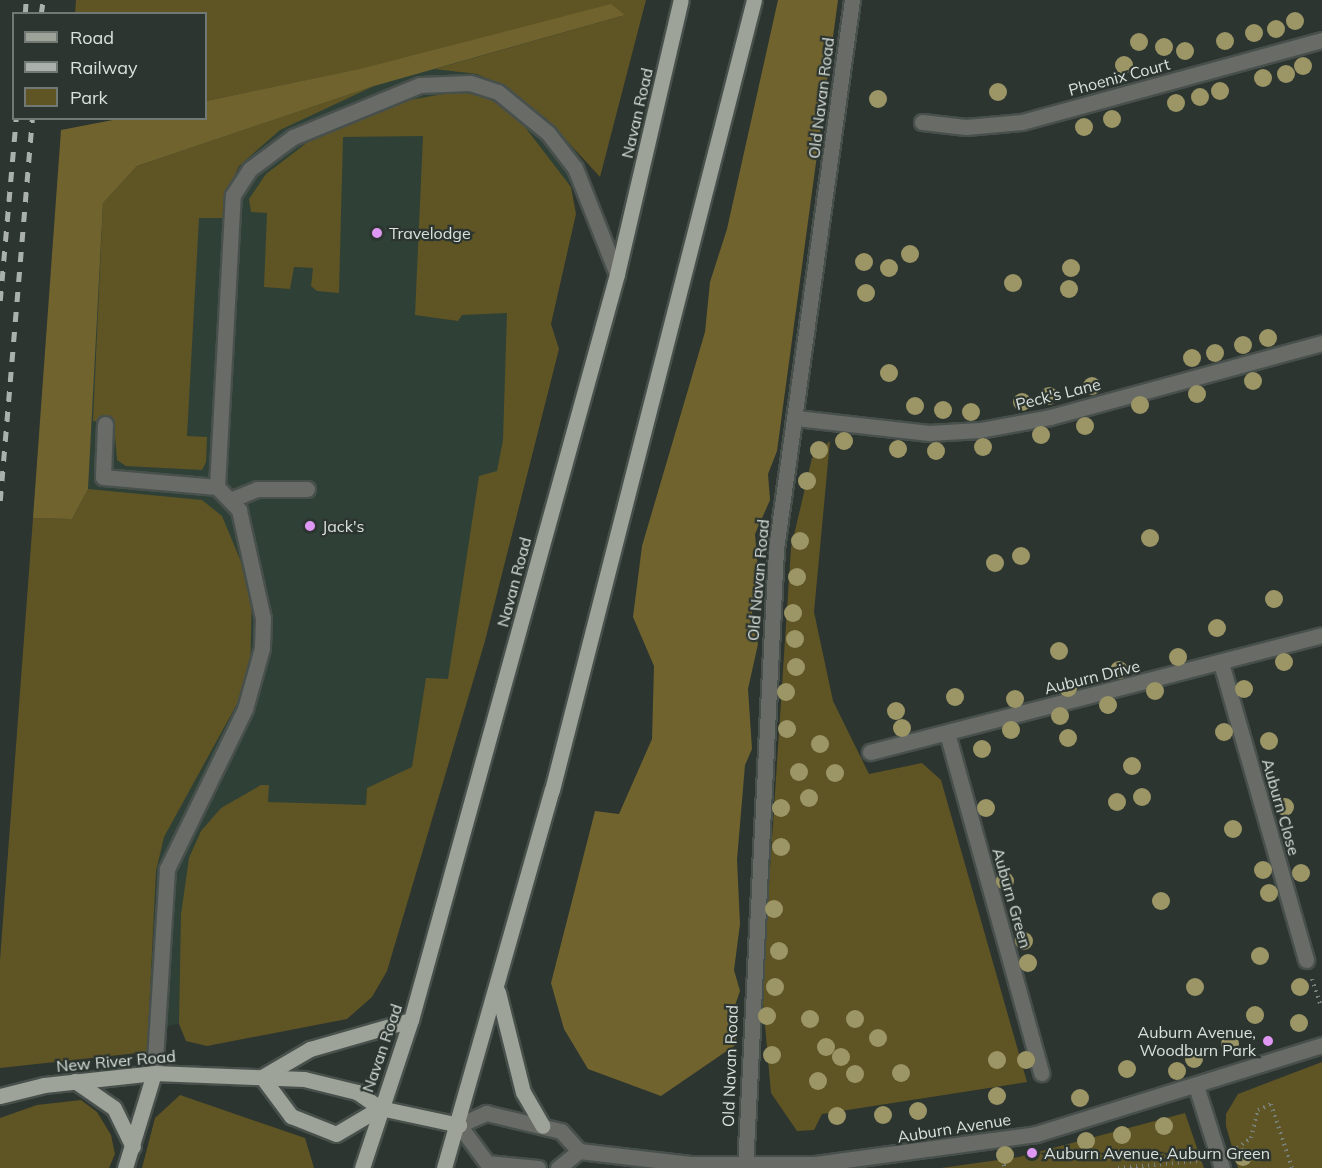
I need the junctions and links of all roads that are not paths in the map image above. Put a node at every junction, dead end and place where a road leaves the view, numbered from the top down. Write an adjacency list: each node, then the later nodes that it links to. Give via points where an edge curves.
1 (681, 0): 6 (main road, Navan Road)
2 (754, 0): 18 (main road)
3 (852, 0): 8 (street, Old Navan Road)
4 (1322, 40): 5 (street, Phoenix Court, via 1022,122 966,127)
5 (922, 122)
6 (617, 274): 10 (street, via 575,168 524,110 470,83 420,85 293,137 250,170 233,195); 19 (main road, Navan Road)
7 (1322, 343): 8 (street, Peck's Lane, via 1050,417 980,430 929,434)
8 (796, 418): 33 (street, Old Navan Road, via 776,549)
9 (105, 424): 10 (street, via 103,477)
10 (217, 487): 12 (street)
11 (307, 489): 12 (street, via 257,489)
12 (230, 501): 21 (street, via 239,510 261,594 262,648 245,709 167,869)
13 (1322, 635): 14 (street, Auburn Drive)
14 (1221, 663): 15 (street, Auburn Drive); 17 (street, Auburn Close)
15 (947, 733): 16 (street, Auburn Drive); 22 (street, Auburn Green)
16 (870, 752)
17 (1306, 960)
18 (498, 992): 28 (main road); 29 (main road, via 523,1092)
19 (411, 1020): 23 (main road, via 310,1049); 27 (main road, Navan Road)
20 (1322, 1045): 25 (street, Auburn Avenue)
21 (153, 1073): 23 (main road, New River Road); 24 (main road, New River Road); 30 (main road)
22 (1041, 1073)
23 (262, 1077): 27 (main road, New River Road, via 304,1078 351,1090); 27 (main road, via 291,1116 336,1134)
24 (75, 1081): 26 (main road, New River Road); 30 (main road, via 114,1108)
25 (1196, 1086): 32 (street); 33 (street, Auburn Avenue, via 998,1141 832,1162)
26 (4, 1094)
27 (380, 1108): 28 (main road, New River Road); 35 (main road, Navan Road)
28 (459, 1125): 29 (street, via 486,1113); 36 (main road); 37 (street, via 487,1162)
29 (543, 1126): 31 (street, via 561,1131)
30 (133, 1148): 34 (main road)
31 (579, 1151): 33 (street, Auburn Avenue); 38 (street)
32 (1220, 1162)
33 (745, 1167)
34 (125, 1168)
35 (362, 1168)
36 (444, 1168)
37 (538, 1168)
38 (558, 1168)

